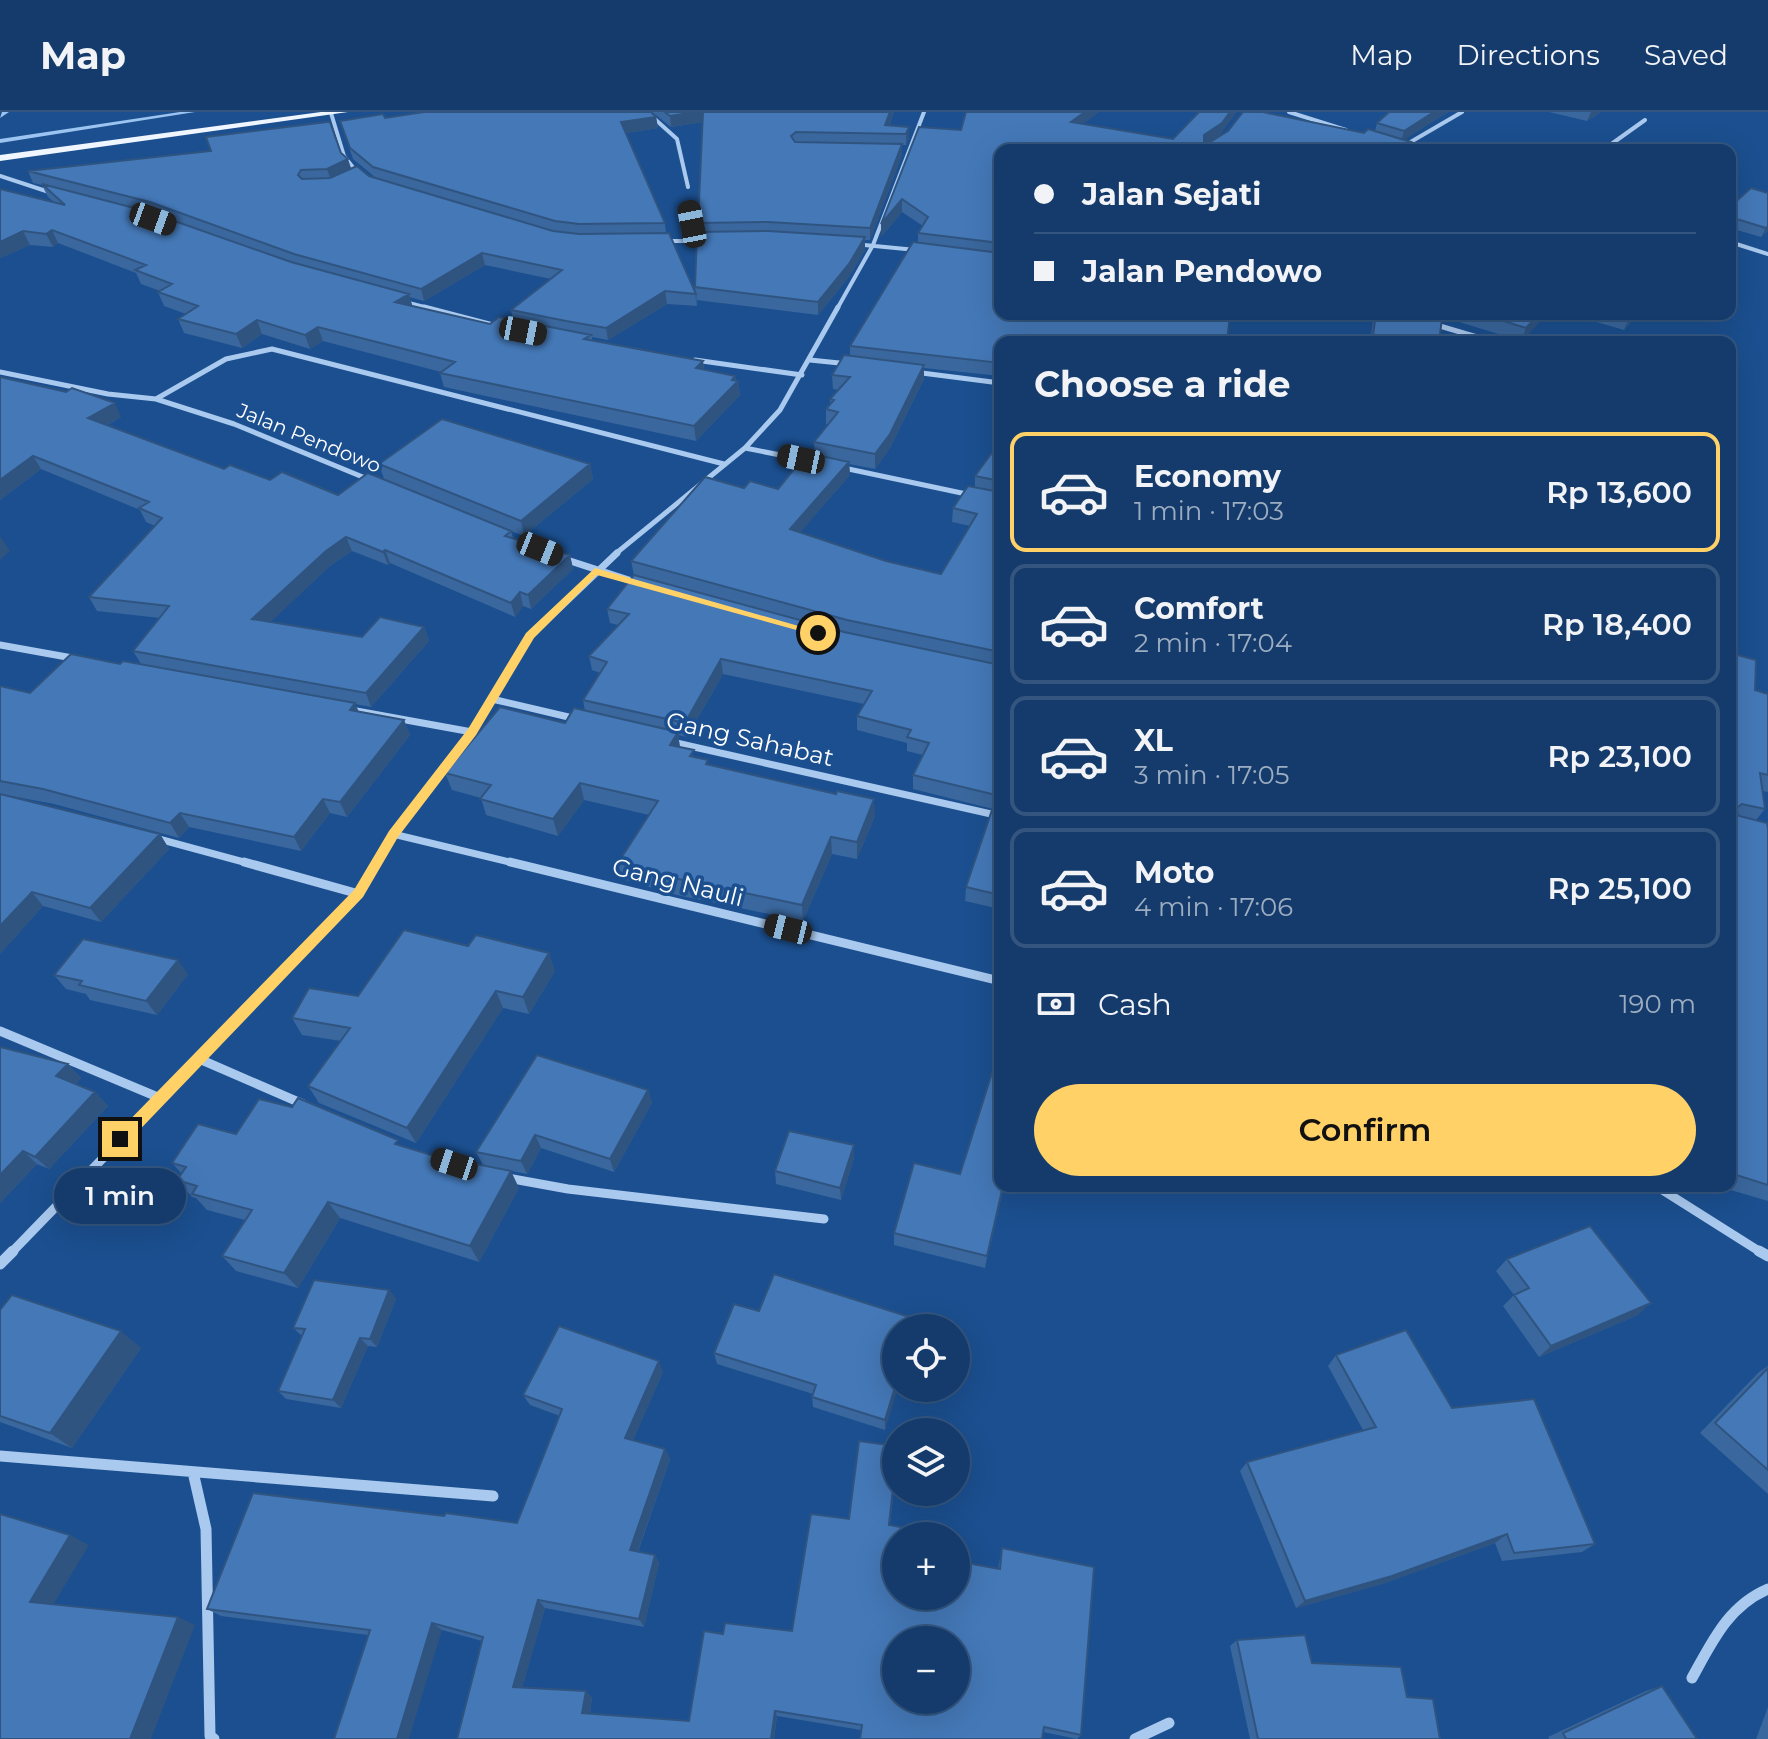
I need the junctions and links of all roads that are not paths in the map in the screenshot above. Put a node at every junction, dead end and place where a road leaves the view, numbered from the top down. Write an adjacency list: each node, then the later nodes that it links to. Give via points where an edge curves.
1 (647, 112): 15 (street, via 677,139)
2 (924, 112): 23 (street)
3 (1289, 112): 7 (street)
4 (1462, 112): 8 (street)
5 (337, 113): 10 (main road); 11 (street, via 344,156)
6 (1645, 120): 9 (street)
7 (1359, 134)
8 (1406, 144)
9 (1611, 144)
10 (0, 158)
11 (357, 174): 13 (street); 14 (street)
12 (0, 176): 16 (street)
13 (365, 179)
14 (344, 180)
15 (688, 187)
16 (54, 193)
17 (688, 207): 19 (street)
18 (652, 241): 19 (street)
19 (695, 241): 20 (street)
20 (710, 241)
21 (843, 243): 23 (street)
22 (1736, 244): 25 (street)
23 (873, 245): 24 (street); 31 (street)
24 (921, 251)
25 (1768, 254)
26 (399, 301): 28 (street)
27 (1429, 323): 29 (street)
28 (497, 326)
29 (1473, 336)
30 (685, 358): 35 (street)
31 (810, 360): 32 (street); 35 (street)
32 (855, 365)
33 (900, 370): 36 (street)
34 (0, 372): 37 (street, Jalan Pendowo)
35 (802, 375): 38 (street, via 780,410)
36 (994, 382)
37 (156, 399): 40 (street, via 232,355 272,349); 42 (street, Jalan Pendowo, via 234,424)
38 (745, 448): 39 (street); 40 (street)
39 (820, 463)
40 (724, 464): 45 (street)
41 (835, 466): 43 (street)
42 (378, 483)
43 (985, 498)
44 (552, 554): 45 (street)
45 (595, 571): 46 (street); 49 (street, via 530,636)
46 (654, 587)
47 (0, 645): 48 (street)
48 (91, 662)
49 (492, 699): 51 (street); 52 (street)
50 (335, 707): 52 (street)
51 (583, 720)
52 (472, 732): 55 (street)
53 (658, 739): 54 (street, Gang Sahabat)
54 (994, 815)
55 (393, 834): 57 (street); 58 (street, Gang Nauli)
56 (144, 835): 57 (street)
57 (359, 894): 60 (street)
58 (994, 980)
59 (0, 1031): 61 (street)
60 (197, 1058): 61 (street); 62 (street)
61 (160, 1098): 67 (street)
62 (312, 1108)
63 (496, 1176): 65 (street)
64 (1666, 1192): 66 (street)
65 (824, 1219)
66 (1768, 1256)
67 (0, 1264)
68 (0, 1456): 69 (street)
69 (193, 1472): 70 (street); 74 (street, via 206,1529)
70 (493, 1496)
71 (1768, 1589): 72 (street, via 1731,1611)
72 (1692, 1678)
73 (1169, 1723): 75 (street)
74 (214, 1739)
75 (1135, 1739)

